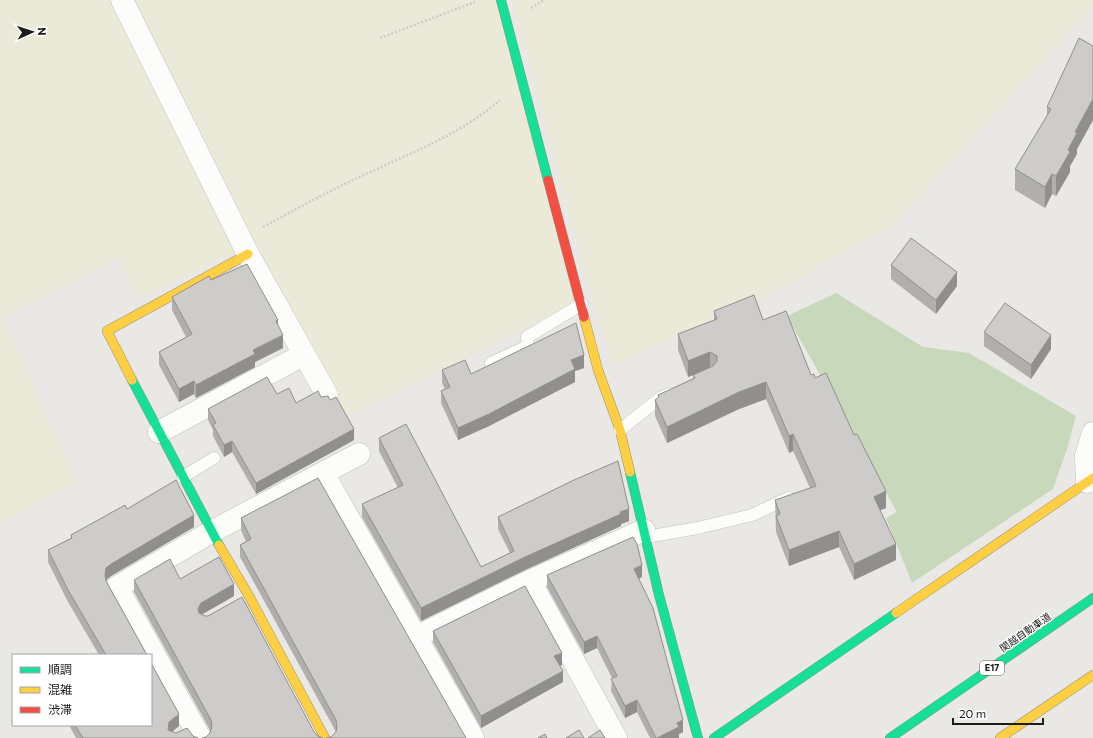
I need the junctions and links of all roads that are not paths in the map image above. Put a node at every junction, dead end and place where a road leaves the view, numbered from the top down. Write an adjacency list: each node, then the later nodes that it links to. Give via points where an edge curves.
1 (122, 0): 3 (street)
2 (501, 0): 4 (main road)
3 (244, 247): 5 (street); 10 (main road, via 107,330)
4 (582, 304): 6 (lane, via 527,336 528,346); 9 (main road, via 598,370)
5 (303, 355): 8 (street); 10 (street)
6 (491, 363)
7 (682, 388): 9 (lane, via 660,398)
8 (327, 395)
9 (620, 430): 19 (main road)
10 (159, 432): 15 (main road)
11 (1093, 433): 16 (street, via 1086,456)
12 (359, 454): 14 (street)
13 (214, 458): 15 (lane)
14 (323, 472): 18 (street); 24 (street)
15 (183, 477): 18 (main road)
16 (1090, 480): 33 (main road)
17 (788, 498): 19 (lane, via 752,515 698,528)
18 (211, 532): 21 (main road); 25 (street, via 117,587)
19 (645, 533): 20 (street); 32 (main road)
20 (530, 581): 24 (street); 31 (street)
21 (249, 596): 23 (lane); 29 (main road)
22 (1093, 598): 34 (main road, 関越自動車道 / E17)
23 (236, 604)
24 (416, 637): 30 (street)
25 (151, 654)
26 (152, 655): 28 (street)
27 (1093, 675): 35 (main road)
28 (192, 733)
29 (325, 738)
30 (473, 738)
31 (616, 738)
32 (698, 738)
33 (714, 738)
34 (890, 738)
35 (1000, 738)

